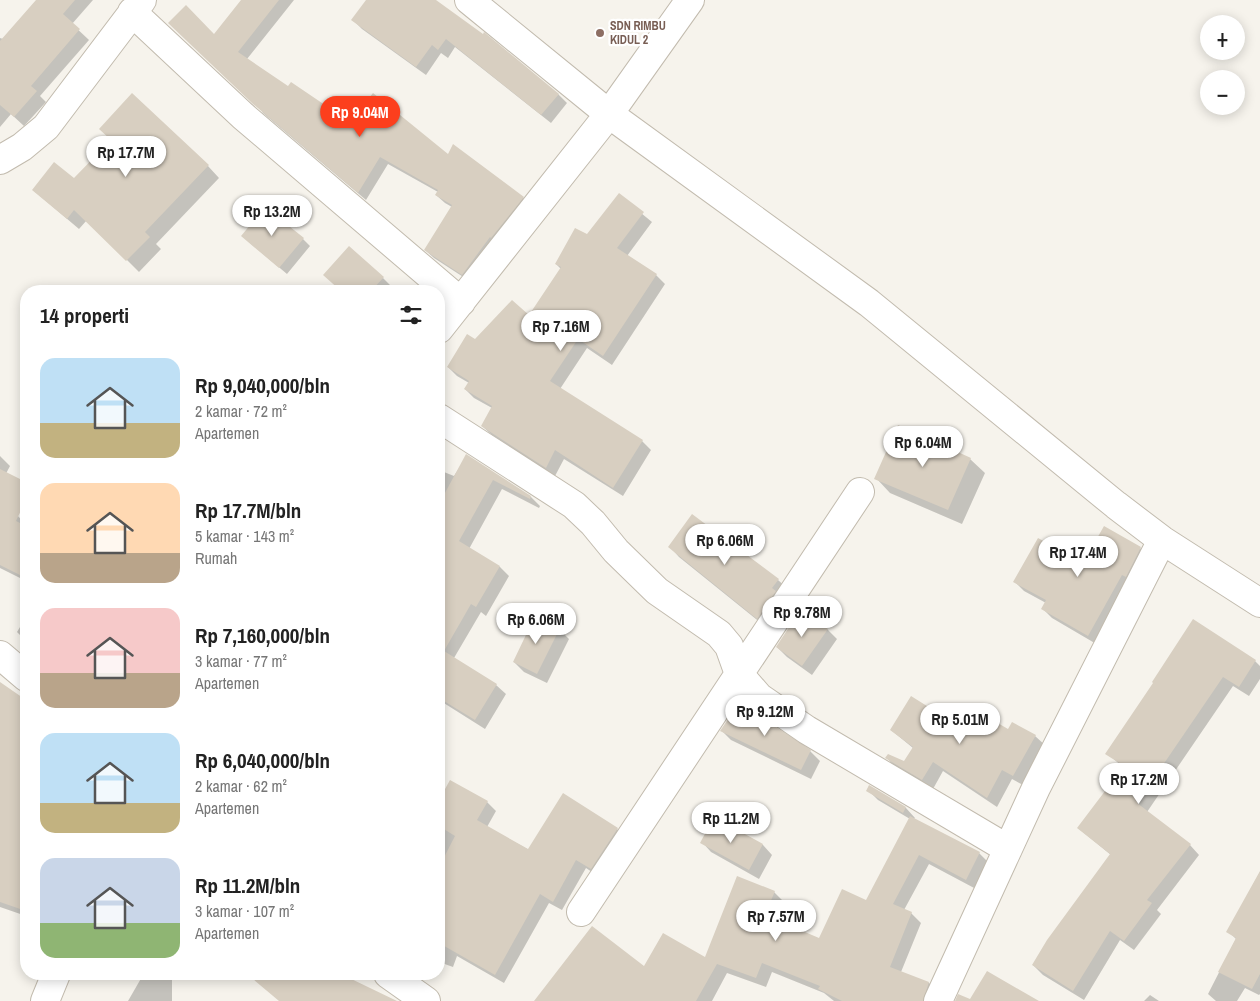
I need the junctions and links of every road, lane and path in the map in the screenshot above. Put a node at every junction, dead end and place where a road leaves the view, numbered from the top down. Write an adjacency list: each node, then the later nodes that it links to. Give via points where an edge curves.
1 (469, 0): 4 (street)
2 (690, 0): 4 (street)
3 (137, 6): 5 (street, via 46,127); 6 (street, via 243,116)
4 (609, 114): 8 (street); 12 (street, via 869,303)
5 (0, 160)
6 (441, 285)
7 (445, 288): 8 (street)
8 (461, 302): 9 (street)
9 (445, 322)
10 (445, 422): 16 (street, via 574,505 657,591 719,634 729,646)
11 (860, 492): 16 (street)
12 (1162, 540): 13 (street); 17 (street)
13 (1260, 604)
14 (0, 655): 15 (street)
15 (20, 672)
16 (739, 674): 17 (street, via 759,697 807,730); 18 (street)
17 (1008, 849): 23 (street)
18 (581, 912)
19 (53, 980): 21 (street)
20 (396, 980): 22 (street)
21 (44, 1001)
22 (426, 1001)
23 (938, 1001)

